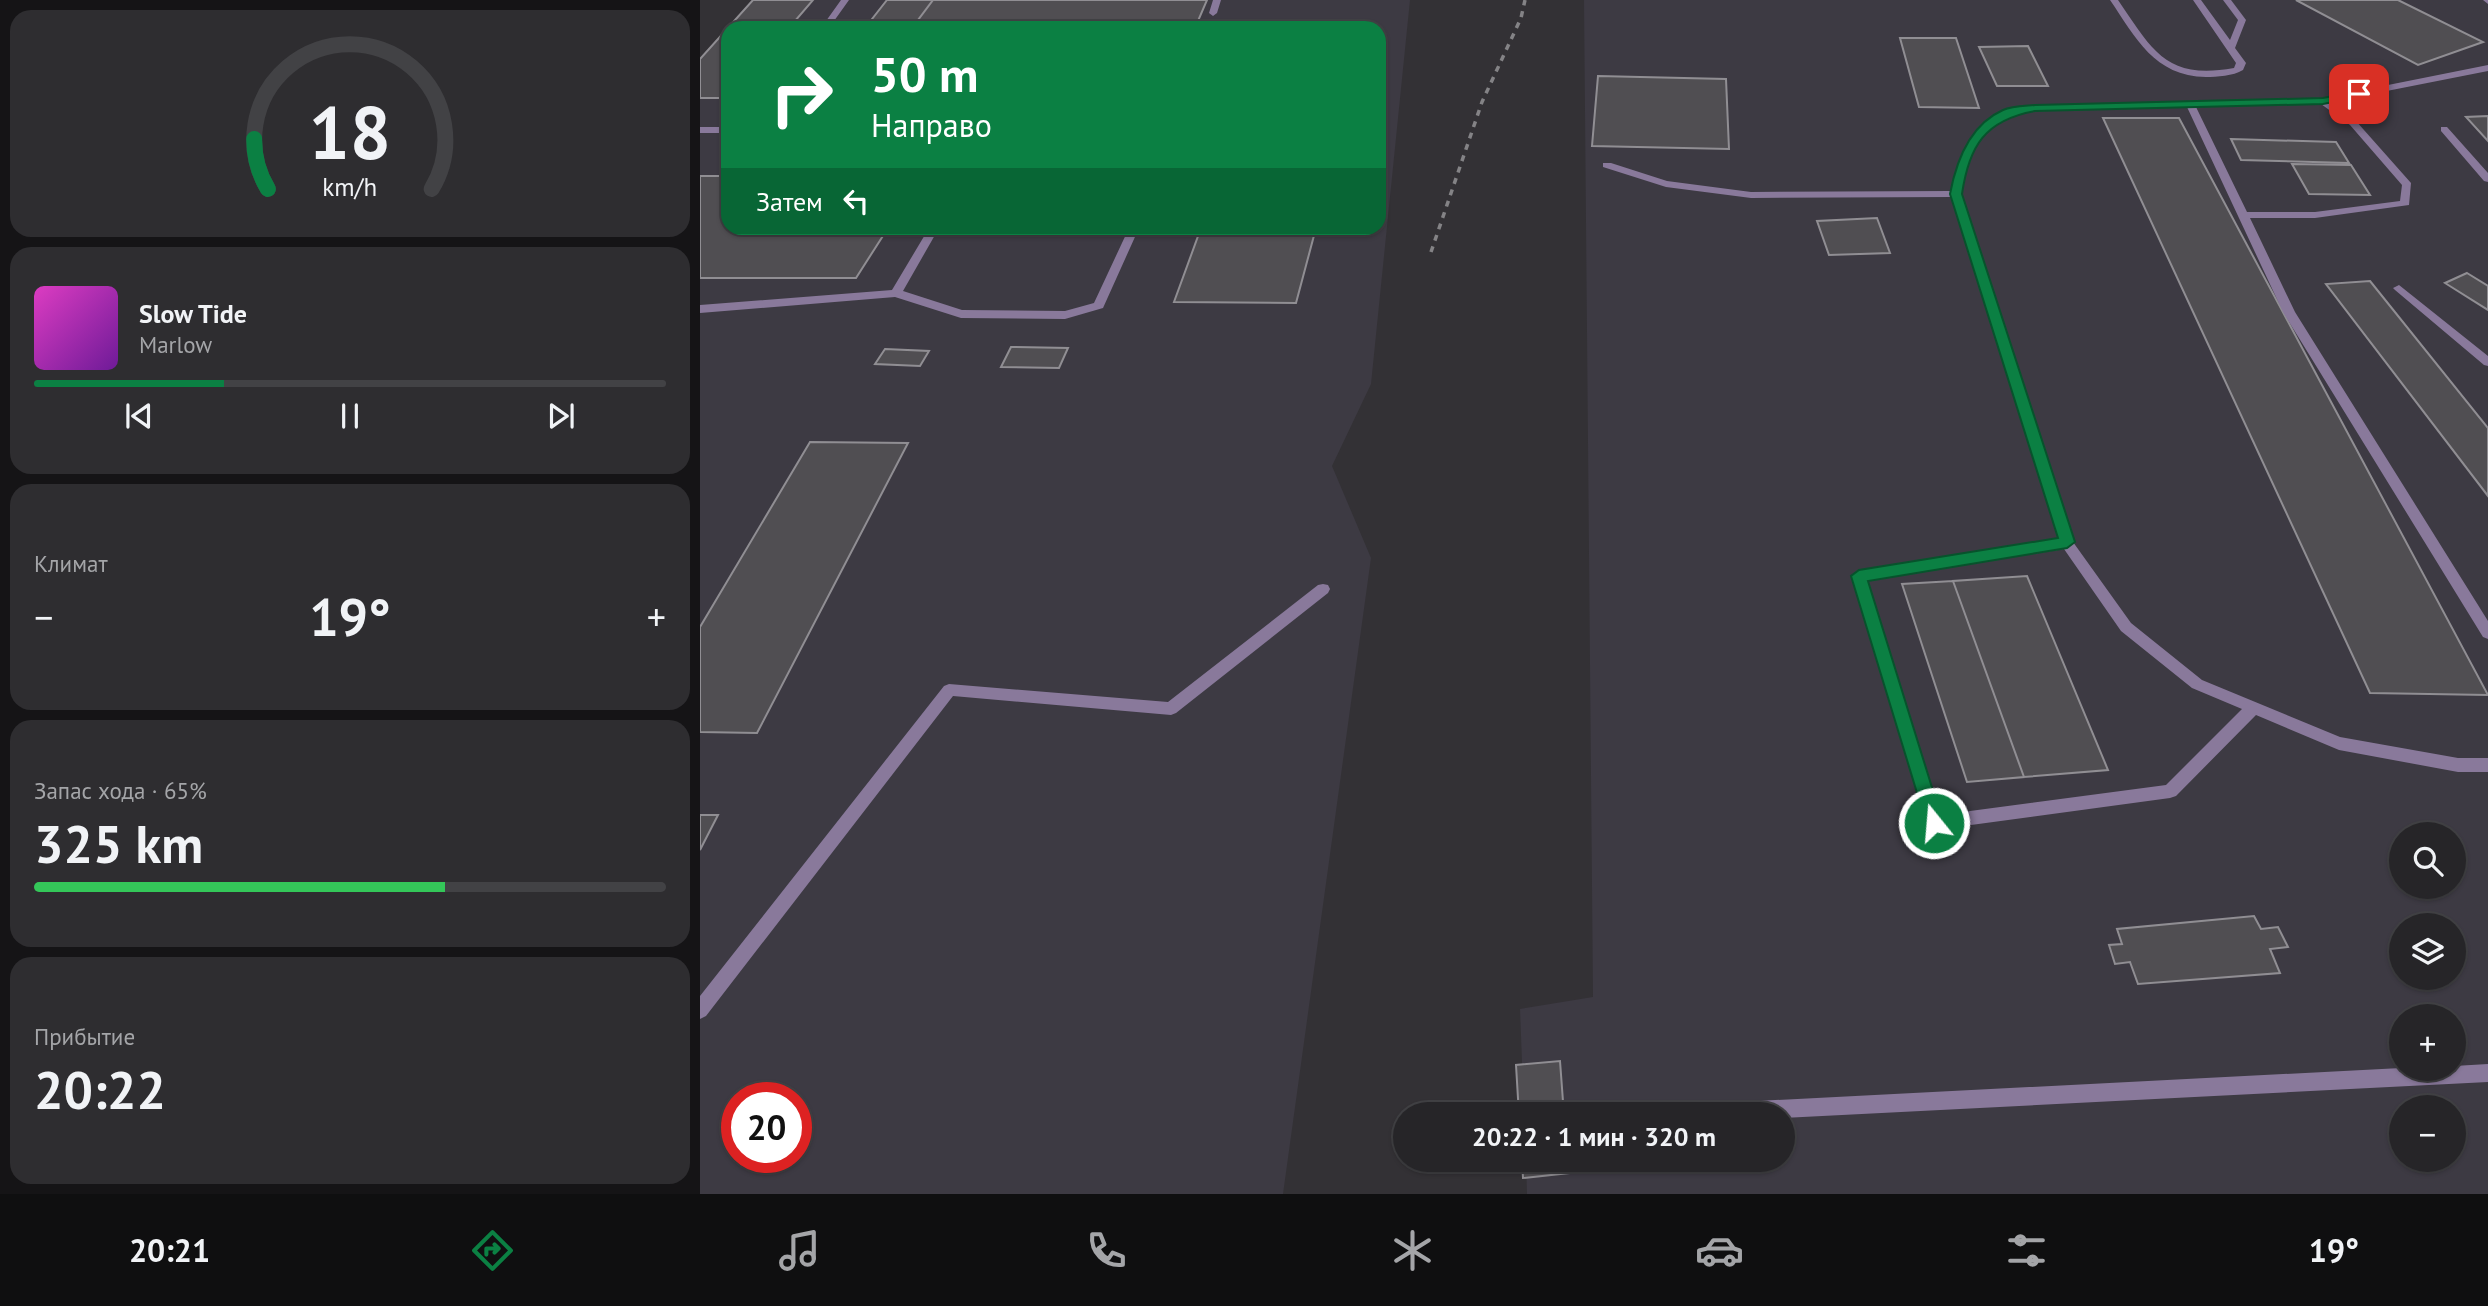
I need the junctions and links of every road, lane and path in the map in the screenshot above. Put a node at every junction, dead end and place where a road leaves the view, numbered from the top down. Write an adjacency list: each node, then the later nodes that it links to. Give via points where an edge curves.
1 (845, 0): 7 (lane)
2 (1217, 0): 6 (lane)
3 (2114, 0): 8 (lane, via 2156,60 2175,69 2192,75 2238,70 2241,63)
4 (2197, 0): 8 (lane)
5 (2227, 0): 8 (lane, via 2242,20)
6 (1213, 13)
7 (830, 21)
8 (2231, 48)
9 (2488, 68): 10 (lane)
10 (2323, 101): 11 (lane); 18 (lane, via 2353,123 2407,185 2405,203 2315,215)
11 (2190, 104): 17 (lane, via 2035,108 2006,113 1968,150); 18 (lane)
12 (2444, 129): 16 (lane)
13 (700, 130): 14 (lane)
14 (721, 130)
15 (1607, 165): 17 (lane, via 1666,184 1751,195)
16 (2488, 179)
17 (1956, 194): 25 (lane)
18 (2242, 215): 27 (lane, via 2290,312)
19 (930, 235): 22 (lane)
20 (1131, 235): 22 (lane, via 1099,305 1065,315 961,314)
21 (2399, 288): 24 (lane)
22 (896, 293): 23 (lane)
23 (700, 309)
24 (2488, 362)
25 (2067, 542): 28 (lane, via 2126,626 2197,684); 28 (lane, via 1859,576 1934,823 2170,791)
26 (1323, 589): 30 (lane, via 1171,709 950,690)
27 (2488, 633)
28 (2253, 708): 29 (lane, via 2339,743 2458,765)
29 (2488, 765)
30 (700, 1010)
31 (2488, 1073): 32 (lane)
32 (1795, 1108)

